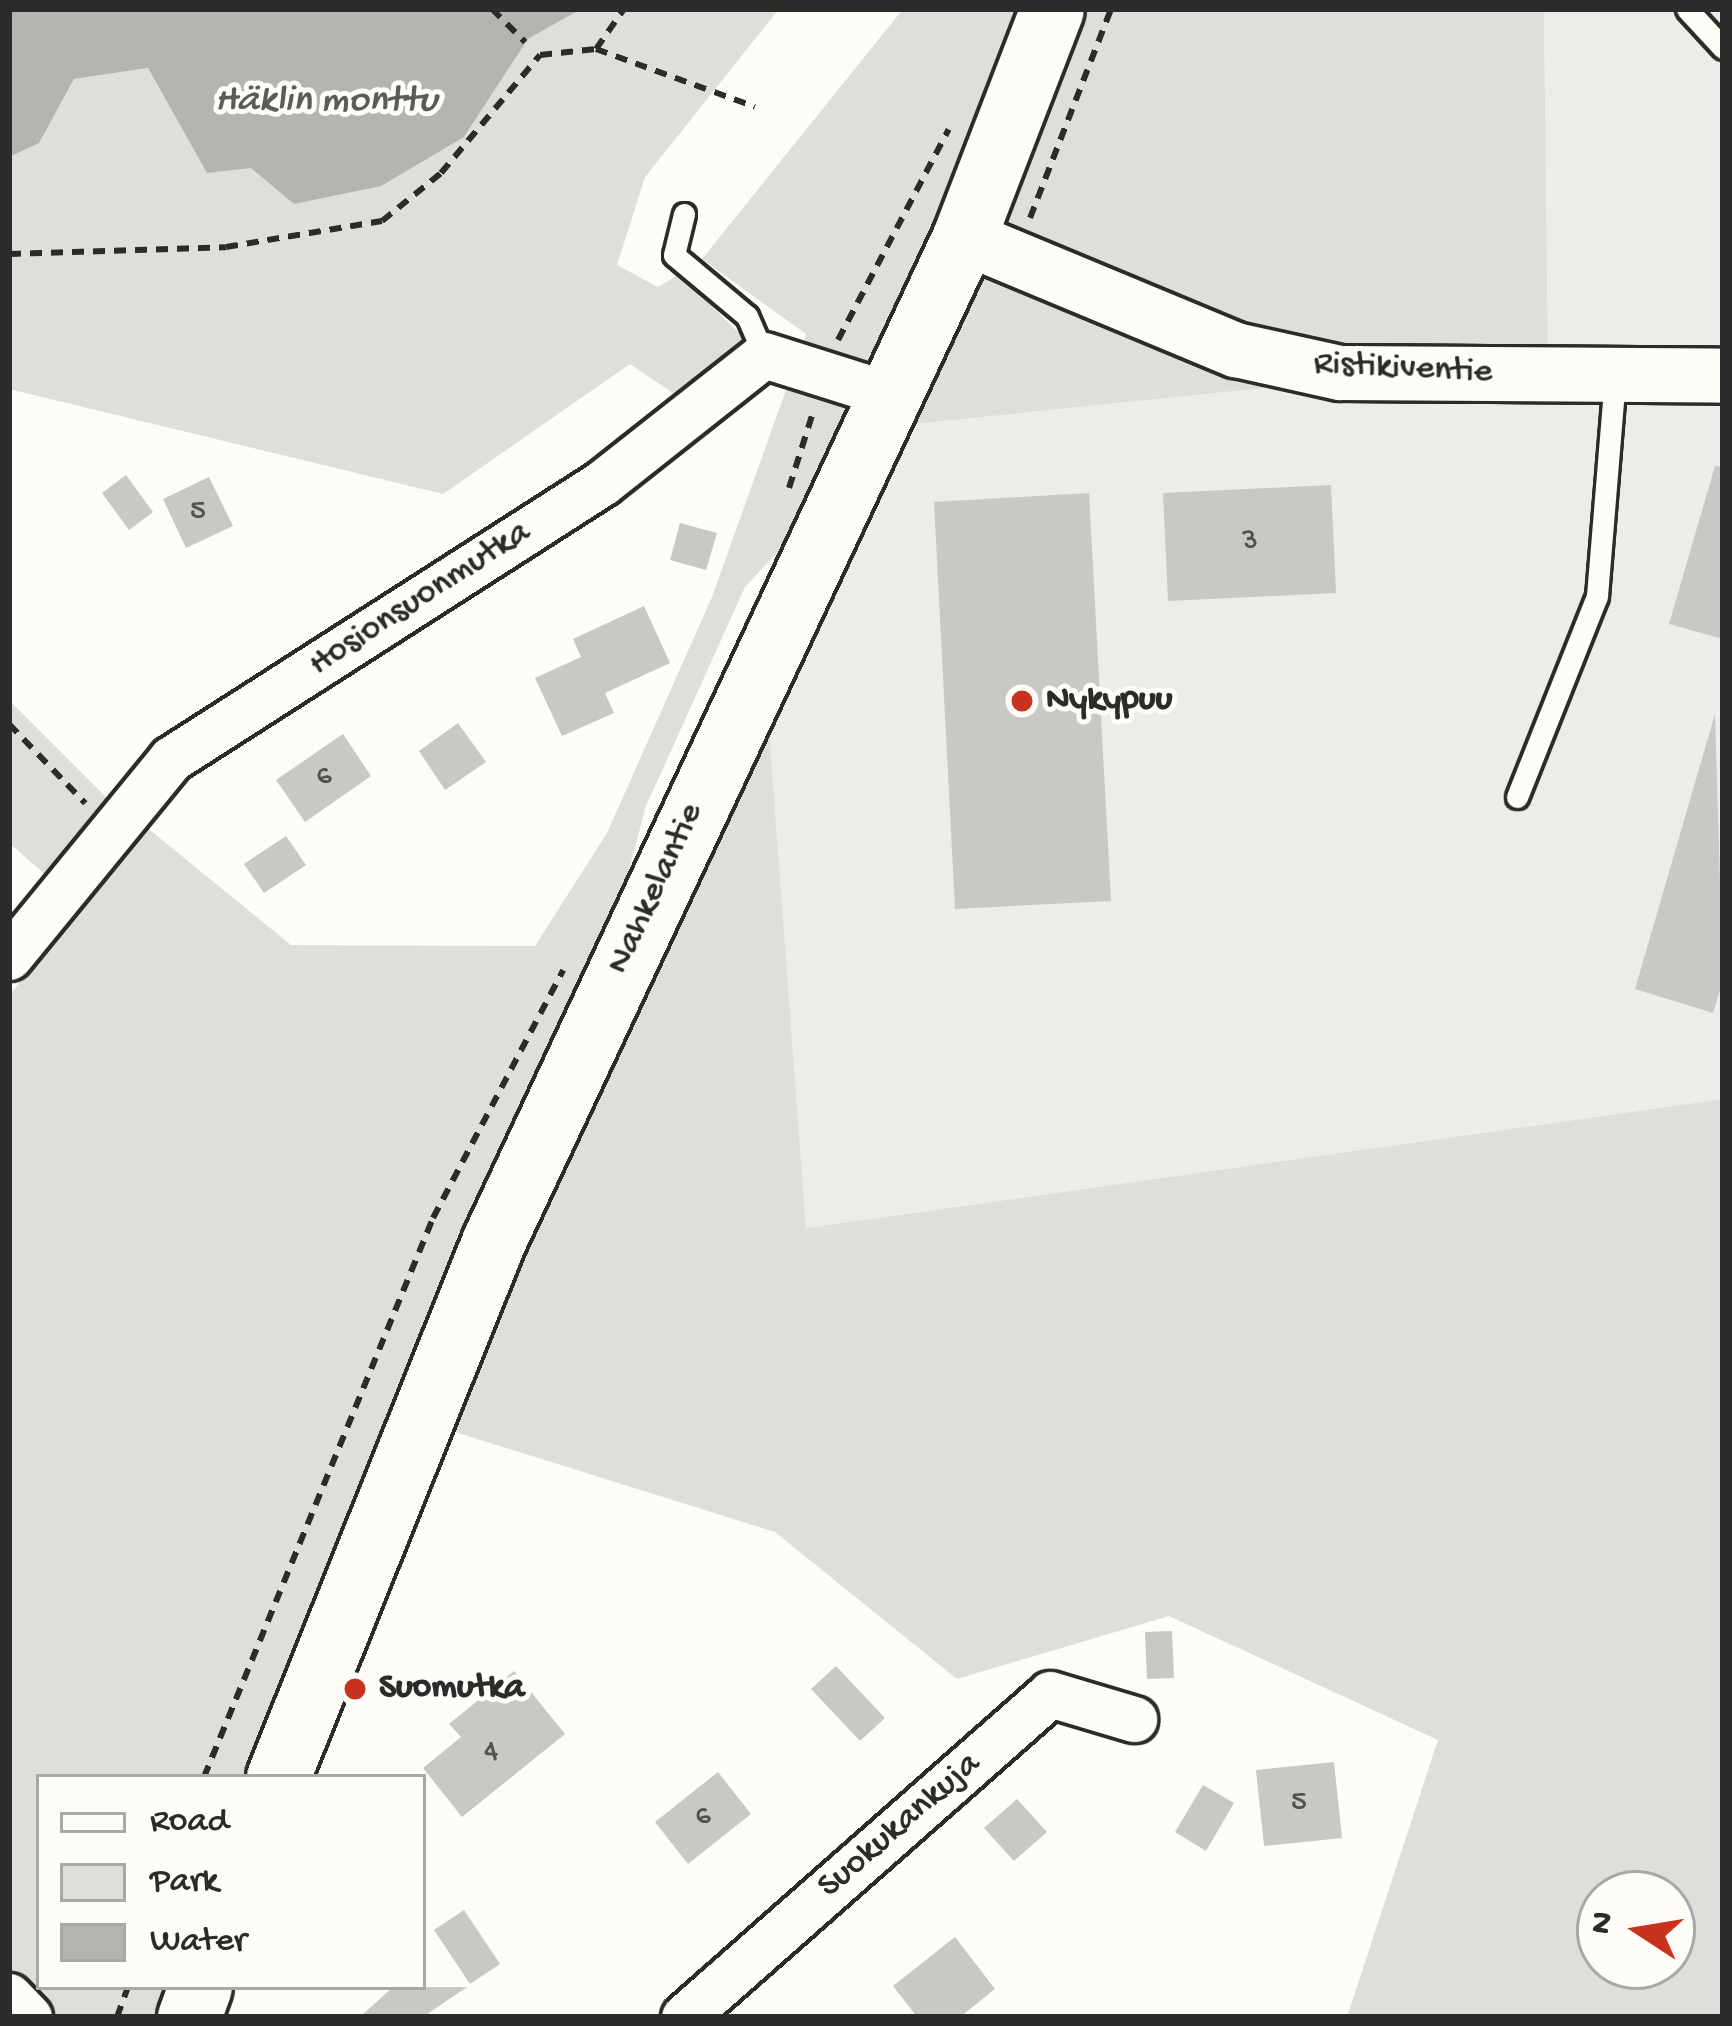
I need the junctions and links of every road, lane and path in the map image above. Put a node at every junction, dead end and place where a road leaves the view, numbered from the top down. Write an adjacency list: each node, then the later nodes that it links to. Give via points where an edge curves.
1 (492, 9): 6 (path)
2 (624, 9): 8 (path)
3 (1052, 9): 11 (main road, Nahkelantie)
4 (1111, 9): 11 (path)
5 (1687, 9): 7 (lane)
6 (525, 42)
7 (1723, 48)
8 (596, 49): 9 (path); 12 (path, via 539,55 441,173 382,221 226,247)
9 (755, 107)
10 (683, 214): 13 (lane, via 674,255 747,316)
11 (989, 247): 14 (street, Ristikiventie, via 1236,350 1340,373); 16 (main road, Nahkelantie)
12 (9, 254)
13 (764, 356): 16 (street); 19 (street, Hosionsuonmutka, via 602,484 171,759)
14 (1615, 375): 15 (street, Ristikiventie); 18 (lane, via 1597,596)
15 (1723, 376)
16 (888, 394): 22 (main road, Nahkelantie, via 494,1240)
17 (9, 724): 19 (path)
18 (1517, 797)
19 (108, 827): 20 (street, Hosionsuonmutka)
20 (9, 957)
21 (1134, 1719): 25 (street, Suokukankuja, via 1050,1694)
22 (279, 1774)
23 (9, 1996): 24 (street)
24 (29, 2017)
25 (684, 2017)

